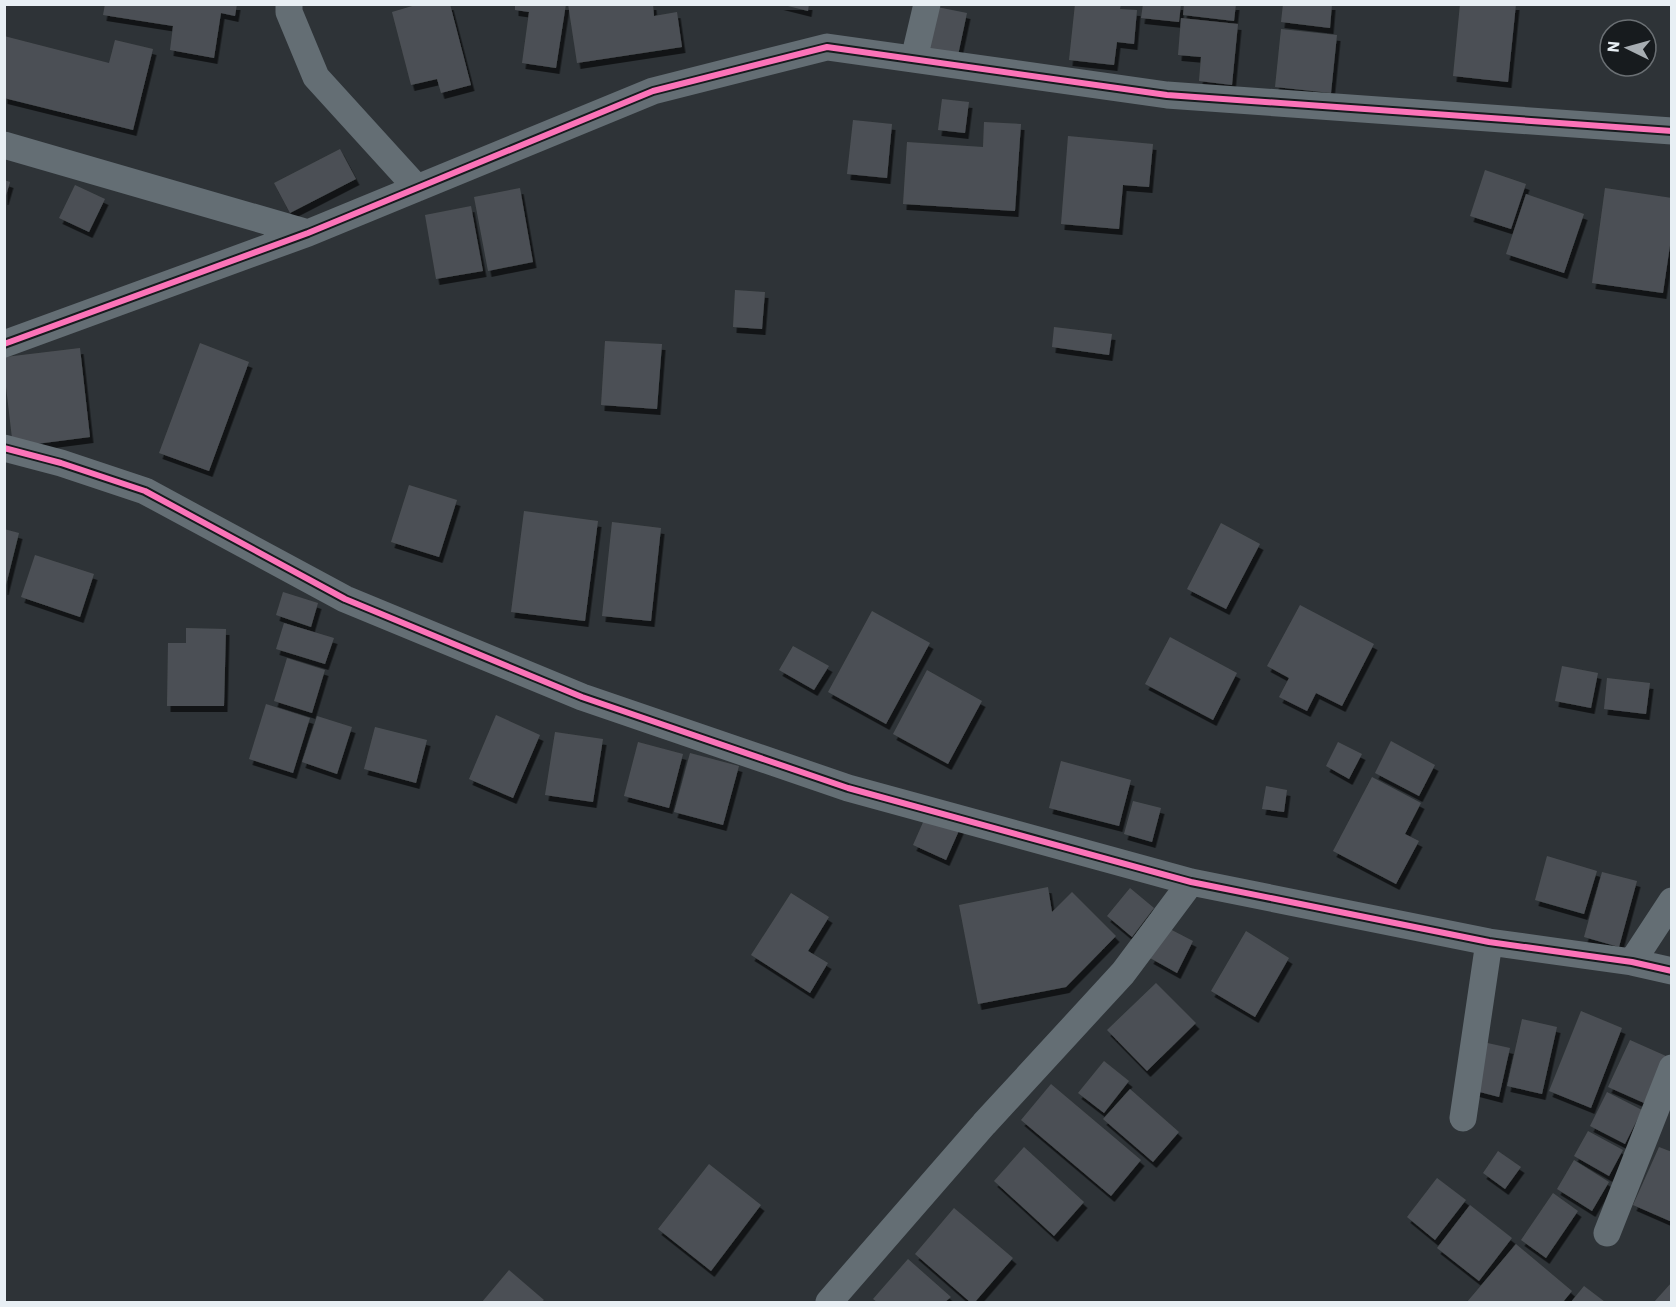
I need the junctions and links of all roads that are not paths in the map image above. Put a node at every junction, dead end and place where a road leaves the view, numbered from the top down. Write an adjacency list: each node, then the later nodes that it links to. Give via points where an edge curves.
1 (289, 4): 6 (street, via 316,76)
2 (927, 4): 3 (street)
3 (914, 59): 4 (street, via 1167,95); 6 (street, via 827,46 652,91)
4 (1671, 131)
5 (4, 145): 7 (street)
6 (417, 188): 7 (street)
7 (308, 233): 8 (street)
8 (4, 344)
9 (4, 448): 10 (street, via 145,491 345,599 582,697 848,788)
10 (1191, 882): 12 (street); 18 (street, via 1123,974 984,1124)
11 (1671, 901): 13 (street)
12 (1489, 942): 13 (street); 16 (street)
13 (1632, 962): 14 (street)
14 (1671, 971)
15 (1671, 1068): 17 (street)
16 (1463, 1118)
17 (1607, 1233)
18 (829, 1302)

